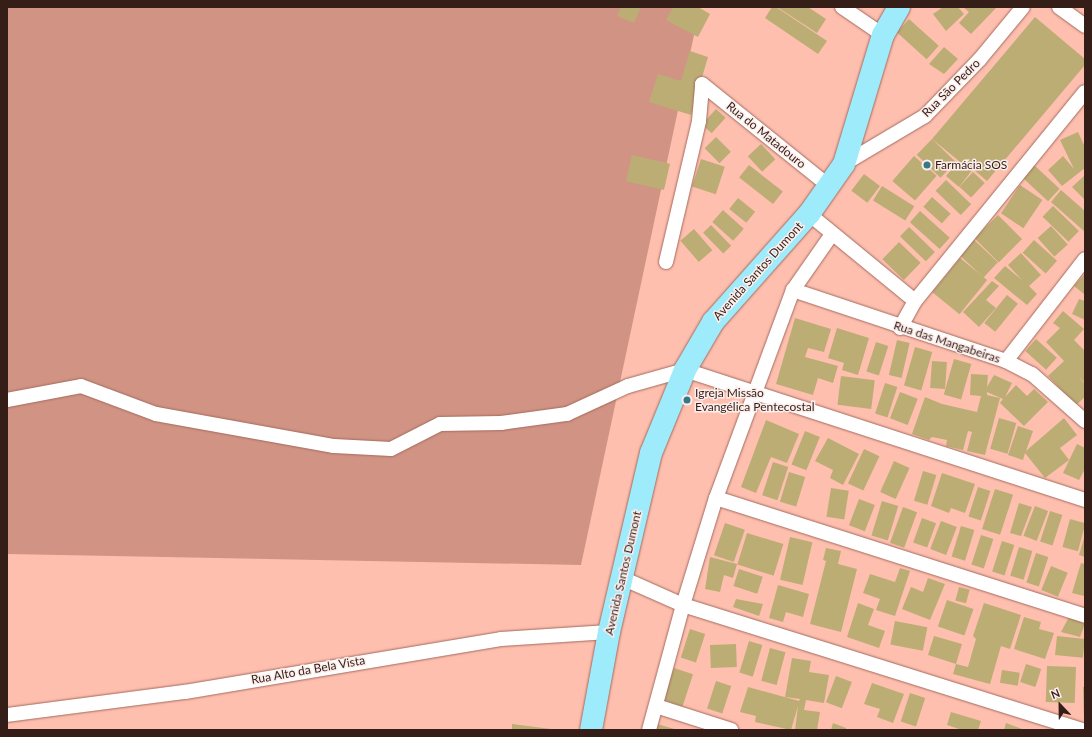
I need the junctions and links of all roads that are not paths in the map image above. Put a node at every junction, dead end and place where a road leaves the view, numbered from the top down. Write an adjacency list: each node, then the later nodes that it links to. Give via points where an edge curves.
1 (842, 7): 6 (street)
2 (899, 7): 6 (main road, Avenida Santos Dumont)
3 (1023, 7): 8 (street, Rua São Pedro, via 980,59 925,116)
4 (1059, 7): 5 (street)
5 (1085, 26)
6 (883, 35): 8 (main road, Avenida Santos Dumont)
7 (1085, 92): 15 (street)
8 (844, 164): 9 (main road, Avenida Santos Dumont)
9 (830, 186): 10 (main road, Avenida Santos Dumont); 13 (street, Rua do Matadouro, via 702,84 699,121)
10 (809, 214): 11 (street); 18 (main road, Avenida Santos Dumont, via 713,322)
11 (832, 234): 14 (street); 15 (street)
12 (1085, 259): 17 (street)
13 (666, 262)
14 (793, 290): 16 (street, Rua das Mangabeiras); 19 (street)
15 (915, 301): 16 (street)
16 (900, 328): 17 (street, Rua das Mangabeiras)
17 (1006, 362): 21 (street, Rua das Mangabeiras, via 1032,374)
18 (686, 370): 19 (street); 20 (street, via 628,386 567,414 501,422 440,424 392,449 334,446 156,414 81,386); 24 (main road, Avenida Santos Dumont, via 651,454)
19 (756, 391): 22 (street); 23 (street)
20 (7, 400)
21 (1085, 421)
22 (716, 498): 25 (street); 26 (street)
23 (1085, 500)
24 (622, 578): 25 (street); 27 (main road, Avenida Santos Dumont)
25 (683, 605): 28 (street); 33 (street)
26 (1085, 616)
27 (609, 632): 29 (street, Rua Alto da Bela Vista, via 501,639 185,692); 30 (main road, Avenida Santos Dumont)
28 (656, 706): 31 (street); 32 (street)
29 (7, 715)
30 (591, 730)
31 (649, 730)
32 (731, 730)
33 (1082, 730)

